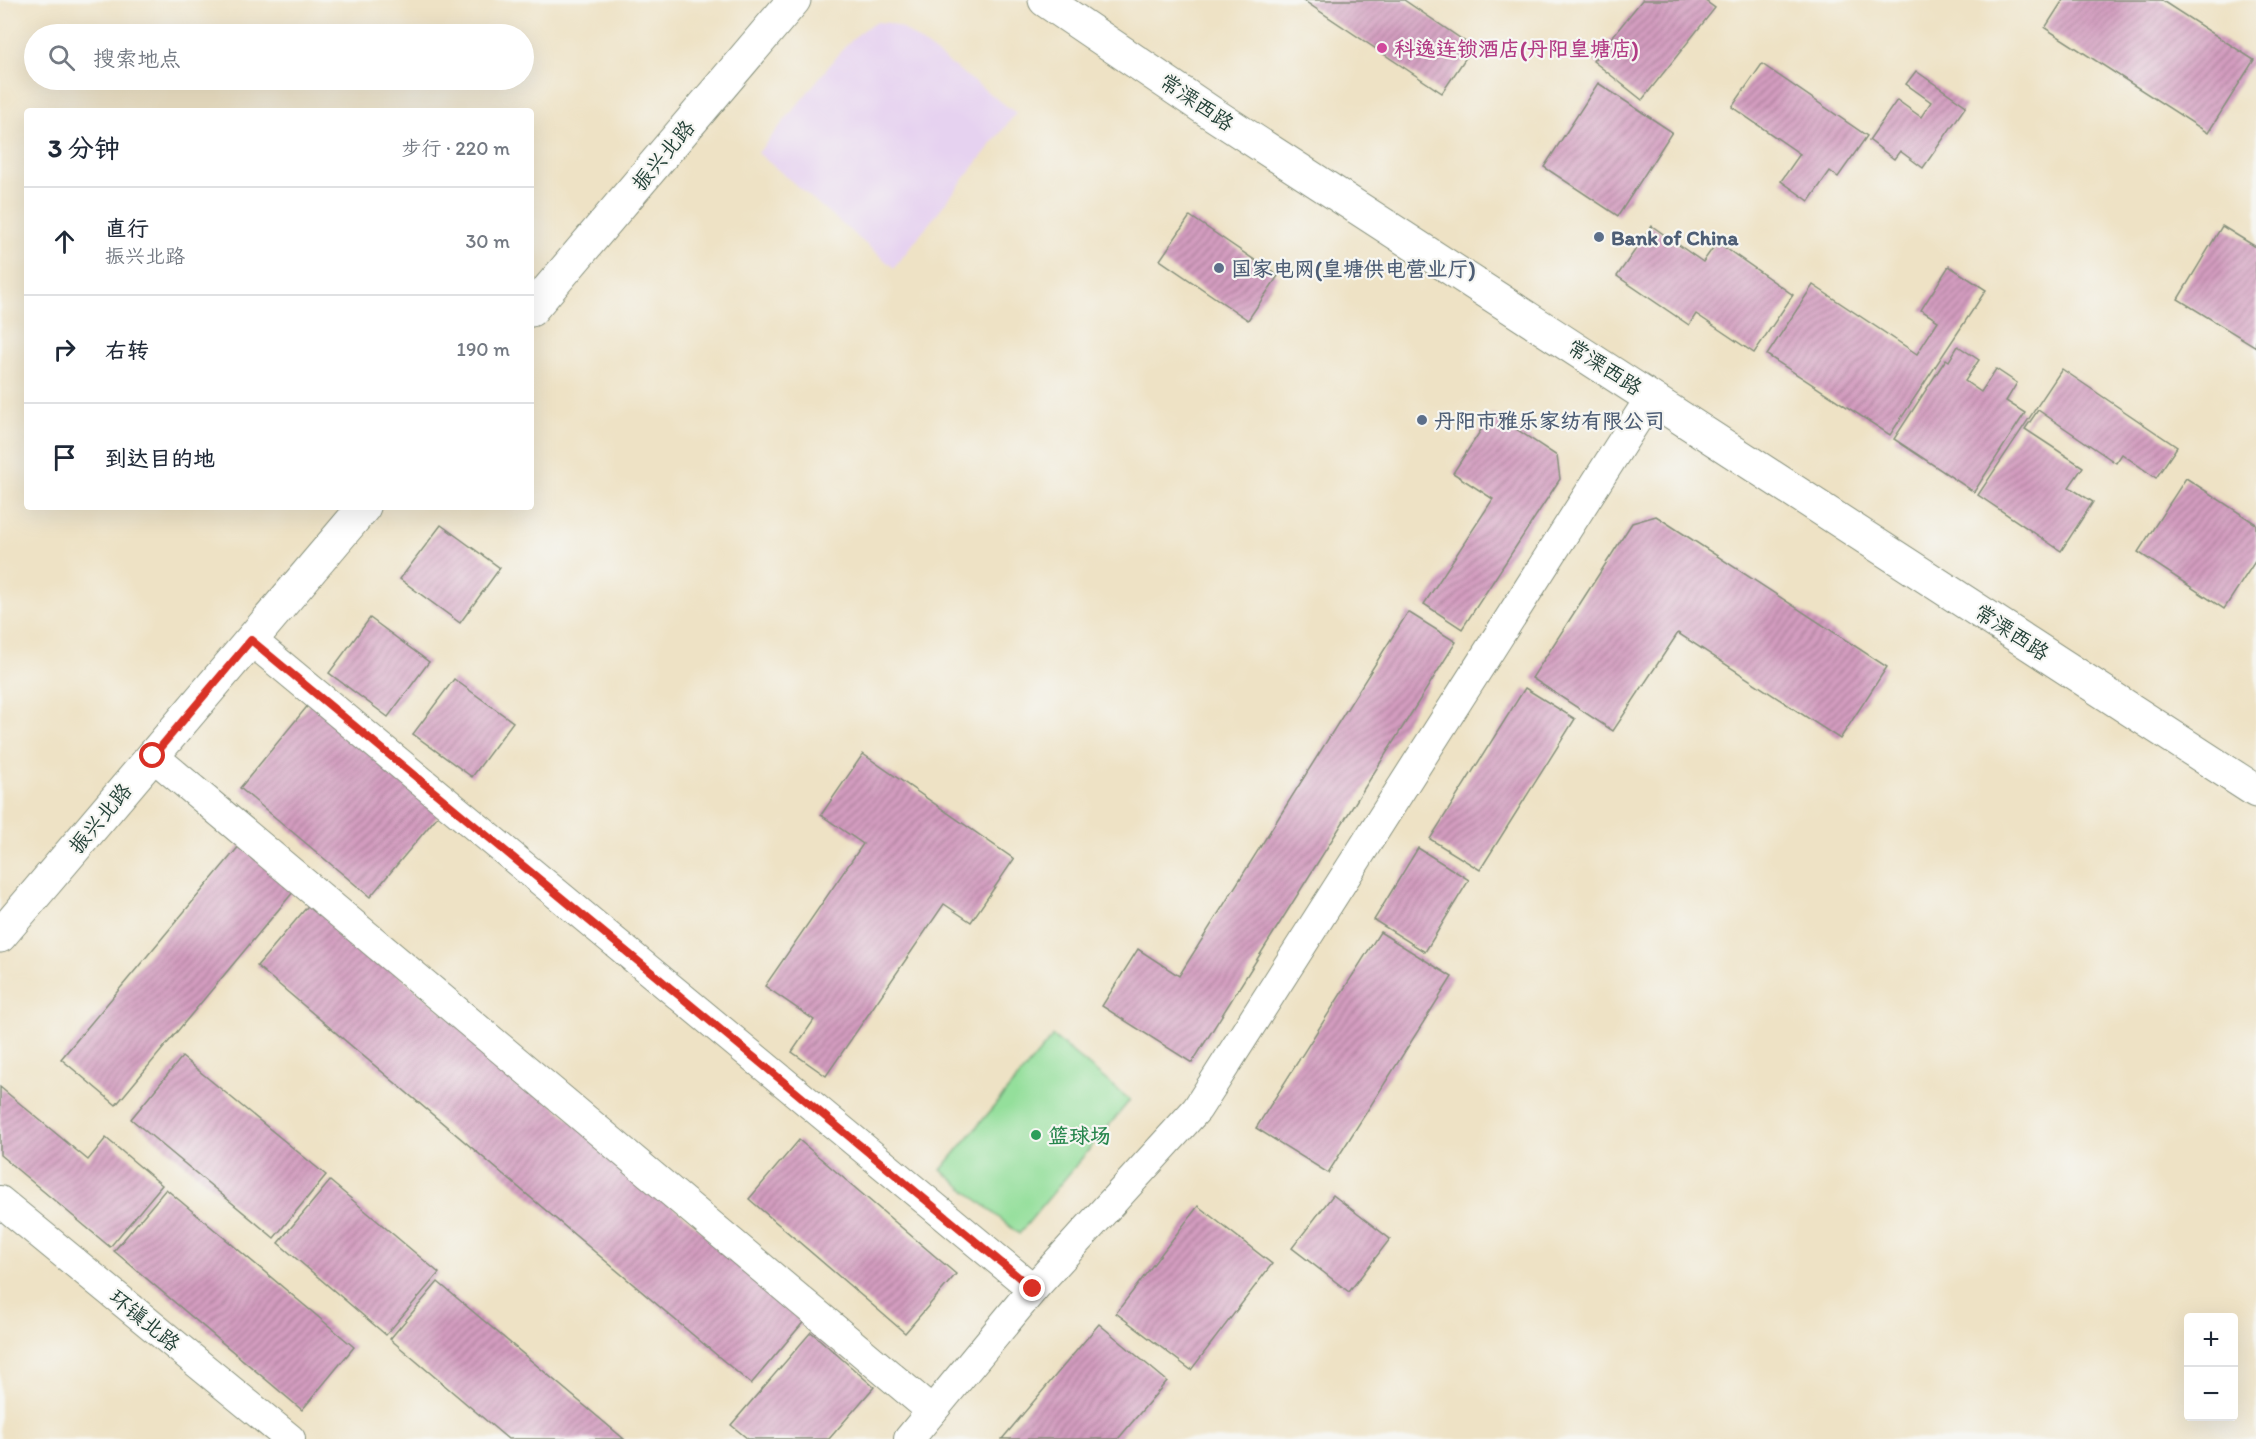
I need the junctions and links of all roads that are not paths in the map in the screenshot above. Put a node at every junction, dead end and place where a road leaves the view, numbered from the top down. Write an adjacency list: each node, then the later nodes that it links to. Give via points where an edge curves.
1 (767, 0): 4 (main road, 振兴北路)
2 (794, 0): 5 (main road, 振兴北路)
3 (1045, 0): 6 (main road, 常溧西路)
4 (534, 273)
5 (534, 306)
6 (1651, 397): 11 (main road, 常溧西路); 15 (street, via 1197,1109)
7 (333, 510): 12 (main road, 振兴北路)
8 (361, 510): 9 (main road, 振兴北路)
9 (251, 640): 10 (main road, 振兴北路); 15 (street)
10 (153, 756): 13 (main road, 振兴北路); 16 (street)
11 (2256, 791)
12 (0, 902)
13 (0, 936)
14 (0, 1201): 17 (street, 环镇北路)
15 (1033, 1289): 16 (street)
16 (932, 1411): 18 (street)
17 (290, 1439)
18 (909, 1439)

